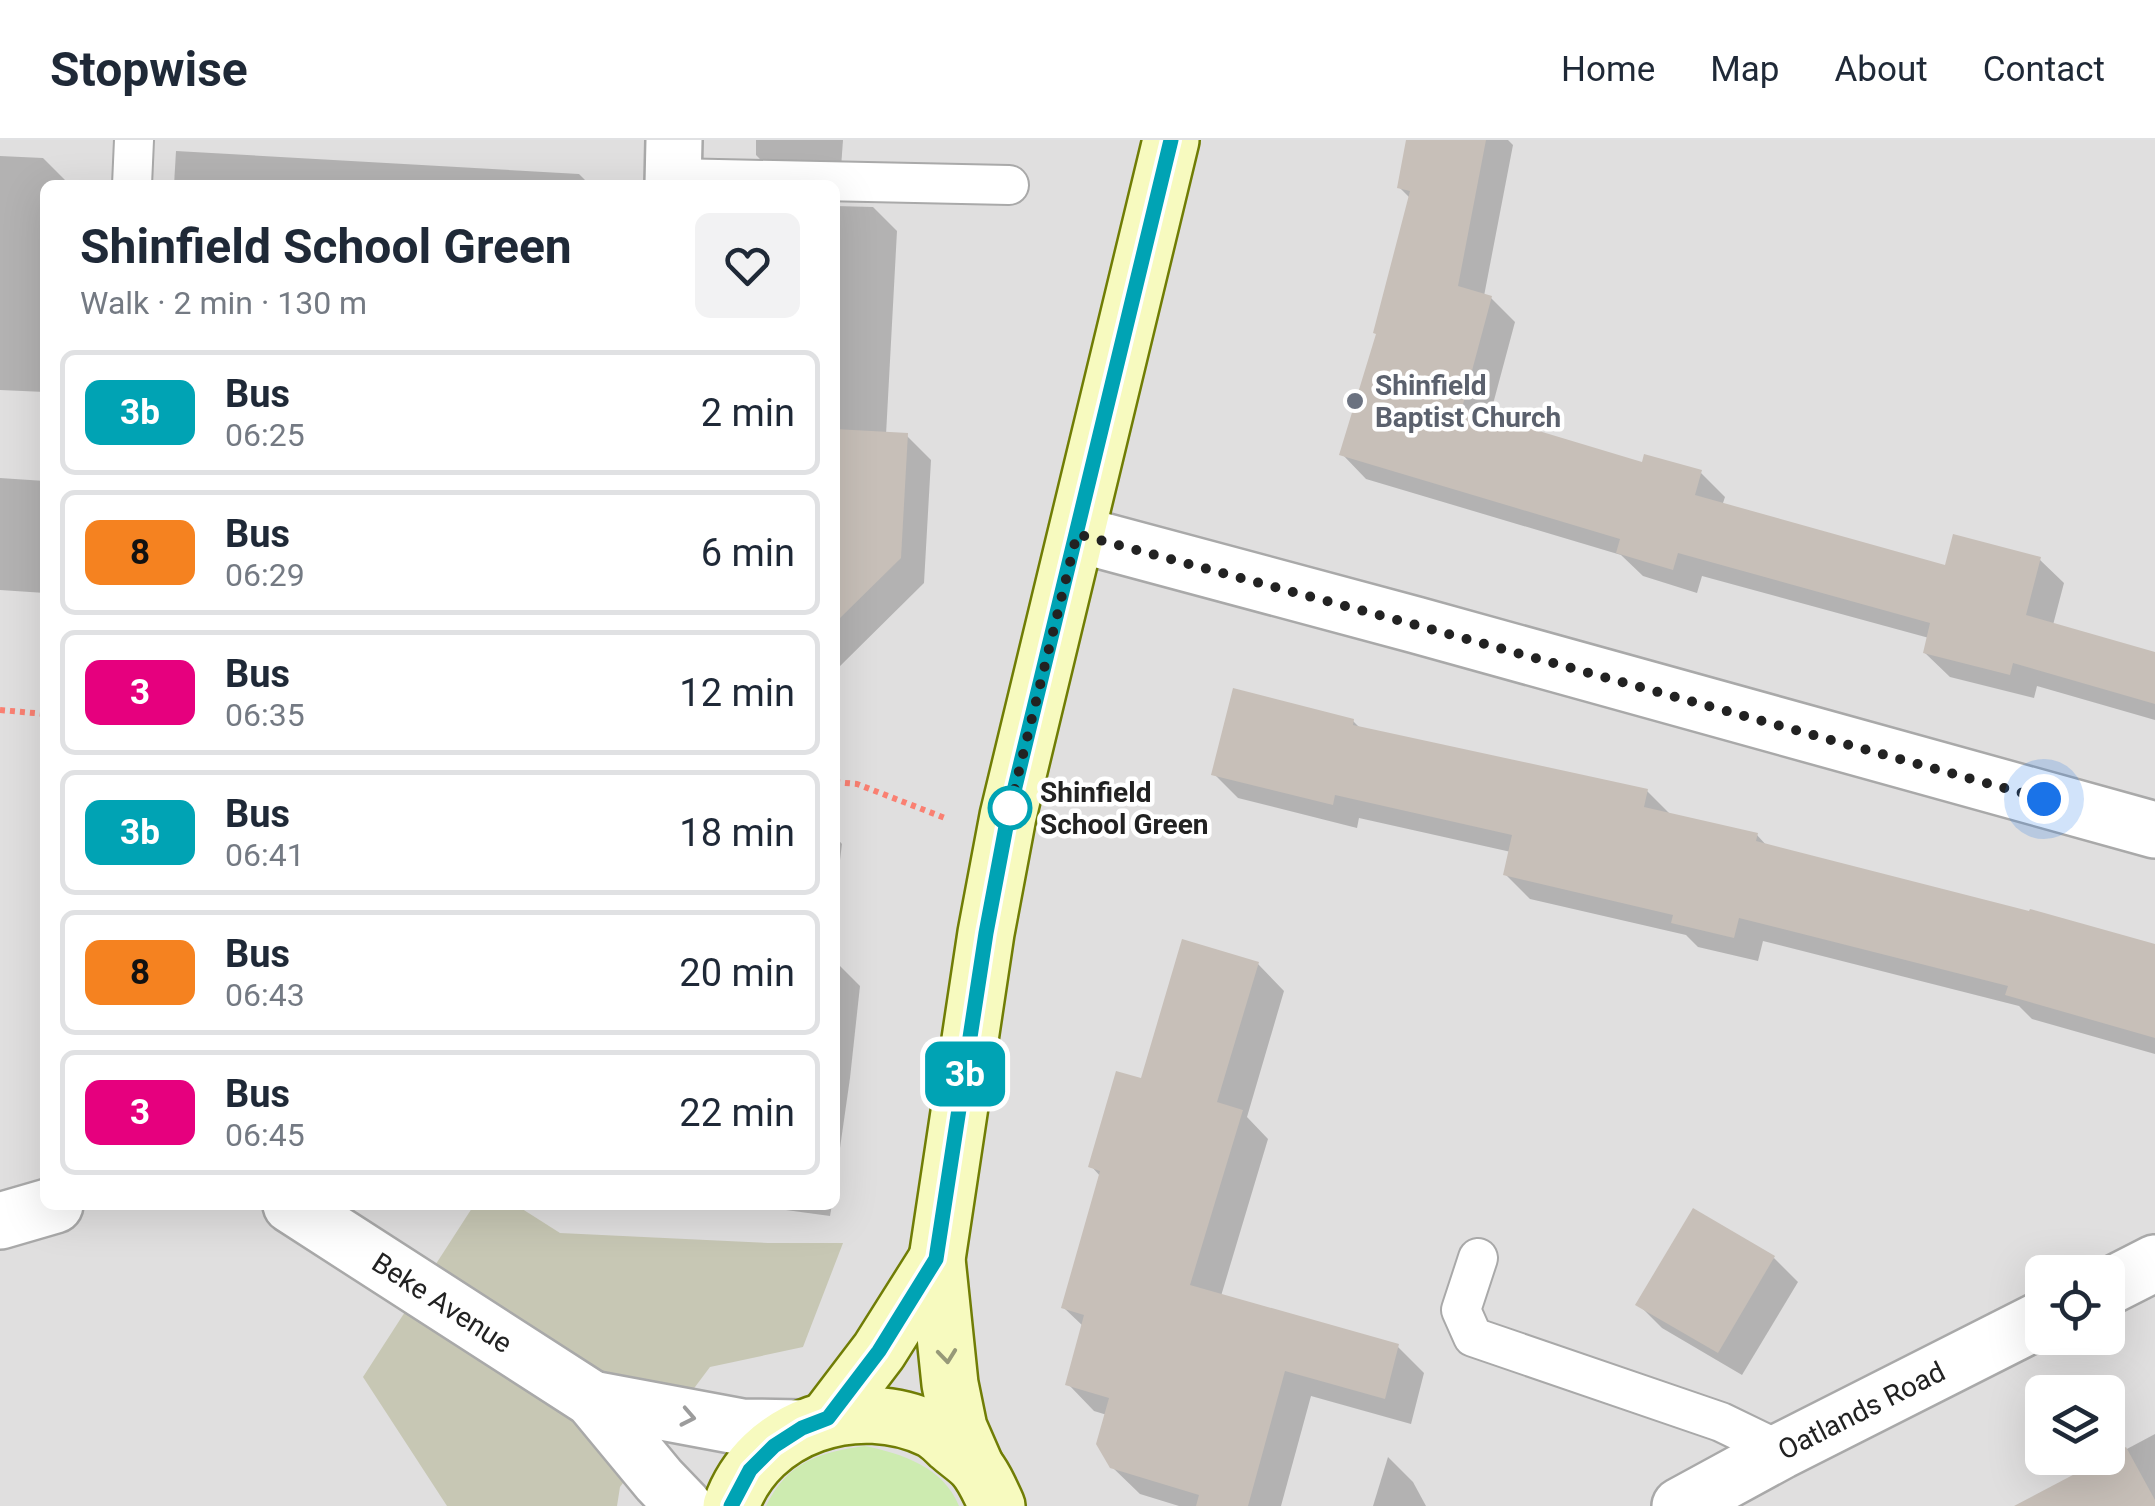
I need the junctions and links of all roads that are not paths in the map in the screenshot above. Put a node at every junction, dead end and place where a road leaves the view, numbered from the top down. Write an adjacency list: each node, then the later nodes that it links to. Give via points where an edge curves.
1 (134, 140): 4 (lane)
2 (1171, 140): 6 (main road)
3 (673, 168): 5 (lane)
4 (132, 180)
5 (1010, 185)
6 (1077, 534): 7 (street); 12 (main road, via 1008,816)
7 (2155, 830)
8 (40, 1209): 10 (street)
9 (299, 1210): 16 (street, Beke Avenue)
10 (0, 1221)
11 (1478, 1258): 18 (lane, via 1461,1310 1473,1337 1721,1422)
12 (936, 1259): 17 (main road, via 879,1351); 19 (main road, one-way to 19, via 959,1428)
13 (2155, 1262): 14 (street)
14 (2125, 1277)
15 (2025, 1328): 18 (street, Oatlands Road)
16 (592, 1399): 17 (street, one-way to 17, via 742,1427); 20 (street)
17 (815, 1423): 19 (main road, via 882,1414 934,1431); 21 (main road, via 774,1446 750,1470)
18 (1781, 1451): 22 (street, Oatlands Road)
19 (986, 1486)
20 (684, 1506)
21 (732, 1506)
22 (1680, 1506)

